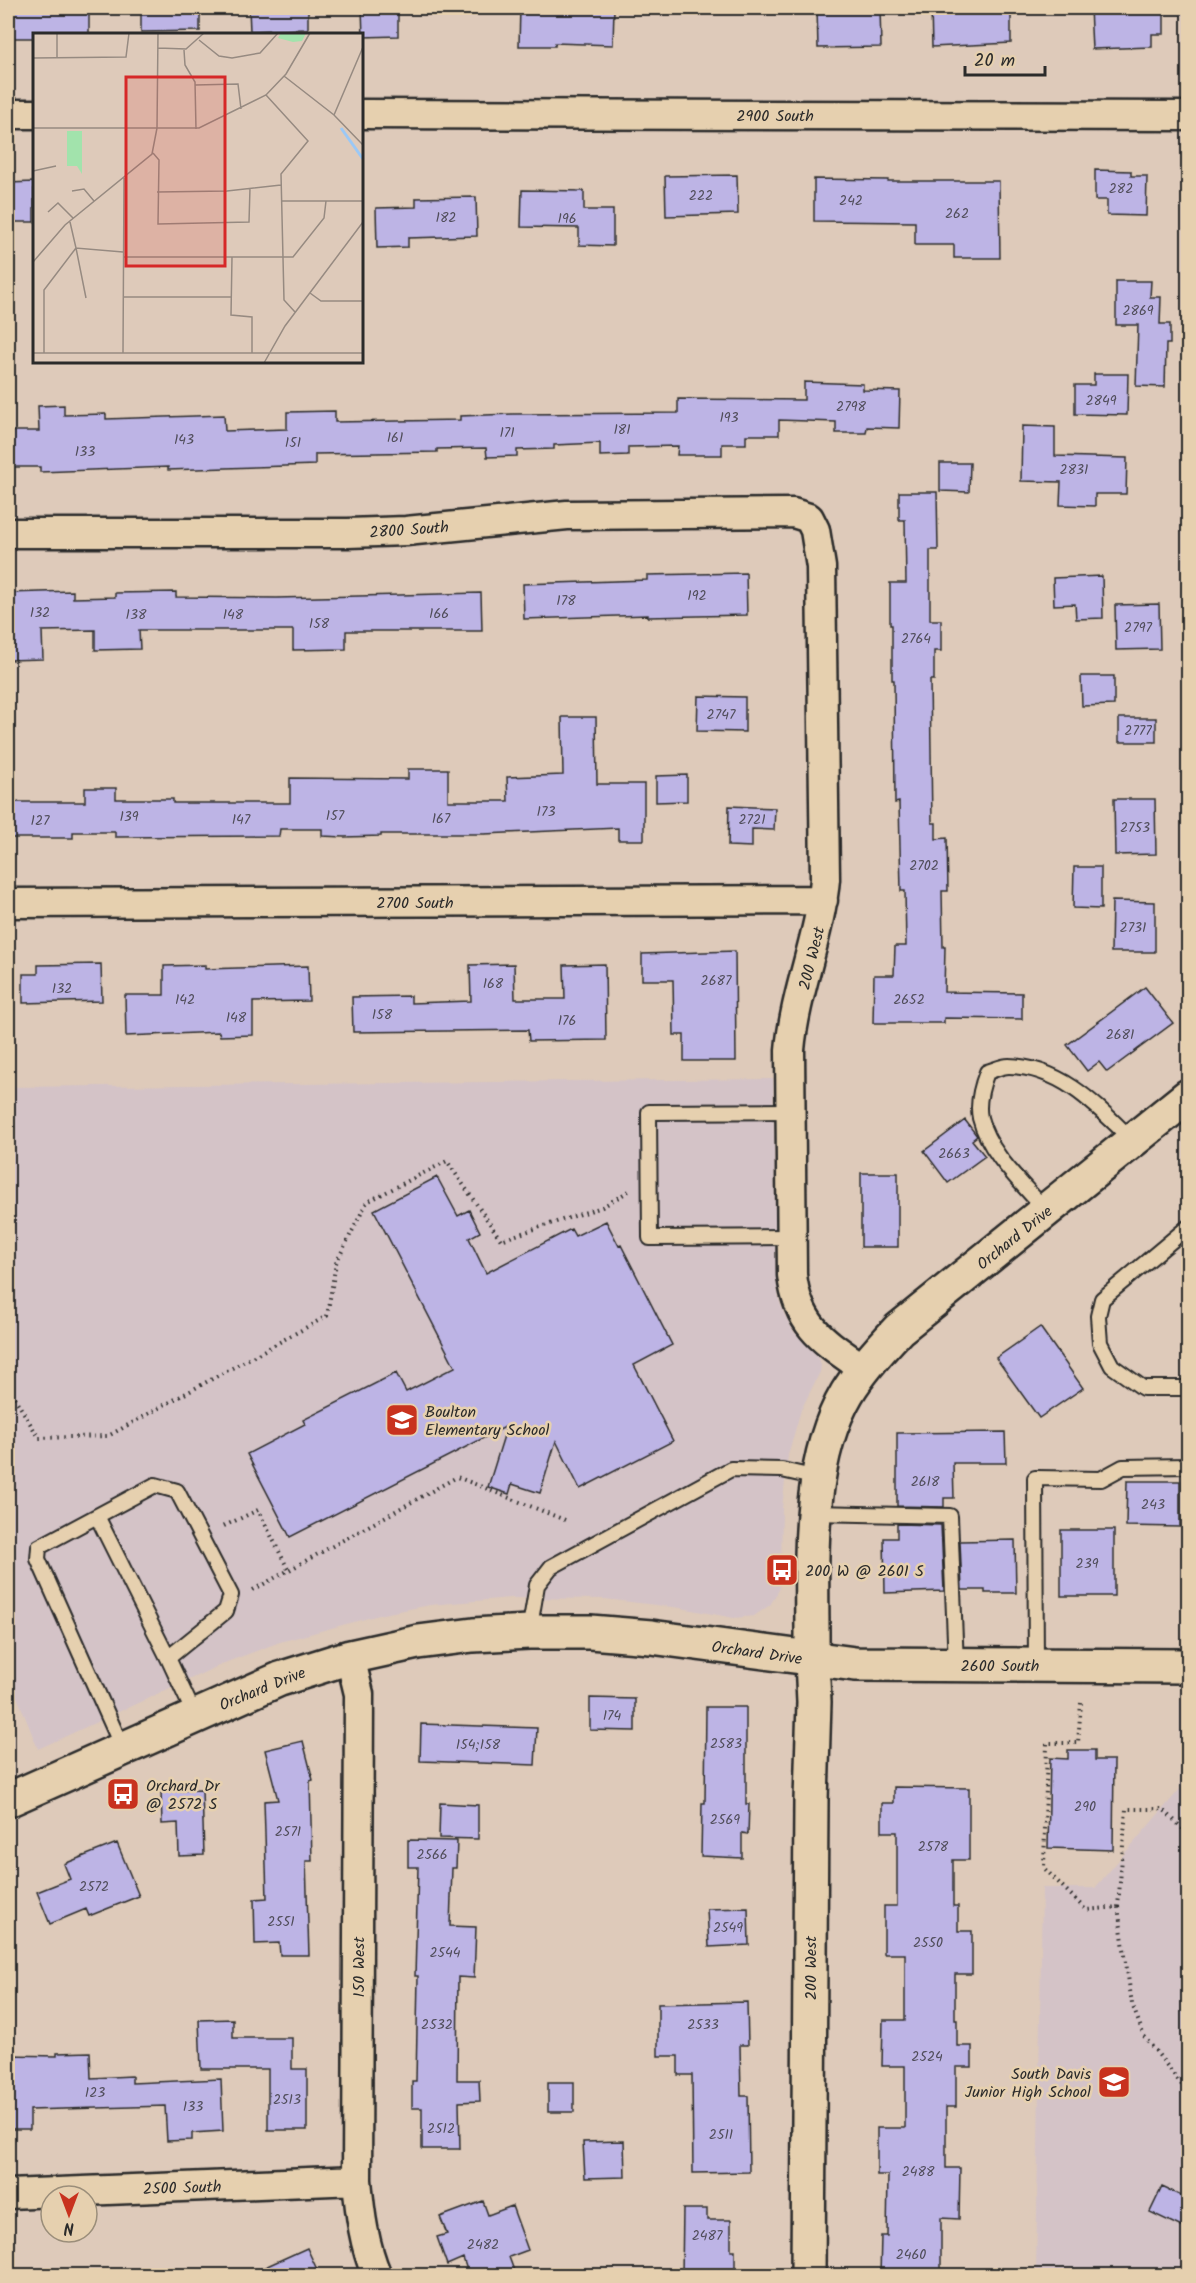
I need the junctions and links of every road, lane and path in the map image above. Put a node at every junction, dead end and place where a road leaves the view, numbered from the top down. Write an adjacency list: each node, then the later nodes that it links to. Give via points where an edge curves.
1 (8, 114): 2 (street)
2 (33, 114)
3 (363, 114): 4 (street, 2900 South)
4 (1188, 116)
5 (809, 518): 6 (street, 2800 South, via 793,513 567,515 406,531); 7 (street, 200 West, via 821,567)
6 (8, 533)
7 (823, 900): 8 (street, 2700 South); 10 (street, 200 West, via 792,1035)
8 (8, 903)
9 (1188, 1096): 11 (main road, Orchard Drive)
10 (790, 1111): 15 (street, 200 West); 15 (lane, via 649,1112 650,1238)
11 (1133, 1141): 13 (main road, Orchard Drive); 13 (lane, via 1065,1081 1008,1066 987,1072 981,1086 980,1117 992,1144)
12 (632, 1190): 17 (path, via 602,1207 501,1240 447,1161 367,1202 336,1263 327,1316 108,1436 39,1438)
13 (1046, 1211): 16 (main road, Orchard Drive, via 899,1329)
14 (1188, 1227): 18 (lane, via 1102,1299 1098,1316 1100,1343 1112,1366 1143,1388)
15 (792, 1237): 16 (street, 200 West, via 794,1292 805,1319 830,1345)
16 (864, 1369): 20 (main road, Orchard Drive, via 846,1393 834,1419)
17 (8, 1387)
18 (1188, 1388)
19 (1188, 1467): 32 (lane, via 1123,1467 1101,1479 1035,1478)
20 (817, 1478): 21 (main road, Orchard Drive); 27 (lane, via 782,1470 731,1469 551,1568 537,1585)
21 (814, 1513): 30 (main road, Orchard Drive); 31 (lane, via 950,1516)
22 (97, 1516): 29 (lane); 29 (lane, via 155,1485 177,1491 231,1595 226,1611); 36 (lane, via 39,1547 38,1559)
23 (565, 1520): 25 (path, via 457,1477)
24 (224, 1526): 25 (path, via 258,1510)
25 (288, 1569): 26 (path)
26 (253, 1590)
27 (529, 1632): 28 (main road, Orchard Drive, via 418,1642); 30 (main road, Orchard Drive, via 651,1637)
28 (350, 1657): 35 (main road, Orchard Drive, via 280,1679); 41 (street, 150 West, via 359,1694)
29 (168, 1658): 35 (lane)
30 (812, 1660): 31 (main road, 2600 South); 44 (main road, 200 West)
31 (956, 1665): 32 (main road, 2600 South)
32 (1036, 1665): 33 (main road, 2600 South)
33 (1188, 1666)
34 (1081, 1703): 39 (path, via 1078,1743 1047,1743 1044,1868 1086,1911)
35 (195, 1716): 36 (main road, Orchard Drive)
36 (123, 1747): 37 (main road, Orchard Drive)
37 (8, 1800)
38 (1188, 1834): 39 (path, via 1163,1809 1126,1809)
39 (1118, 1907): 40 (path, via 1132,2004 1144,2036)
40 (1185, 2089)
41 (357, 2180): 42 (street, 2500 South); 43 (street, 150 West, via 366,2245)
42 (8, 2194)
43 (377, 2276)
44 (808, 2276)

